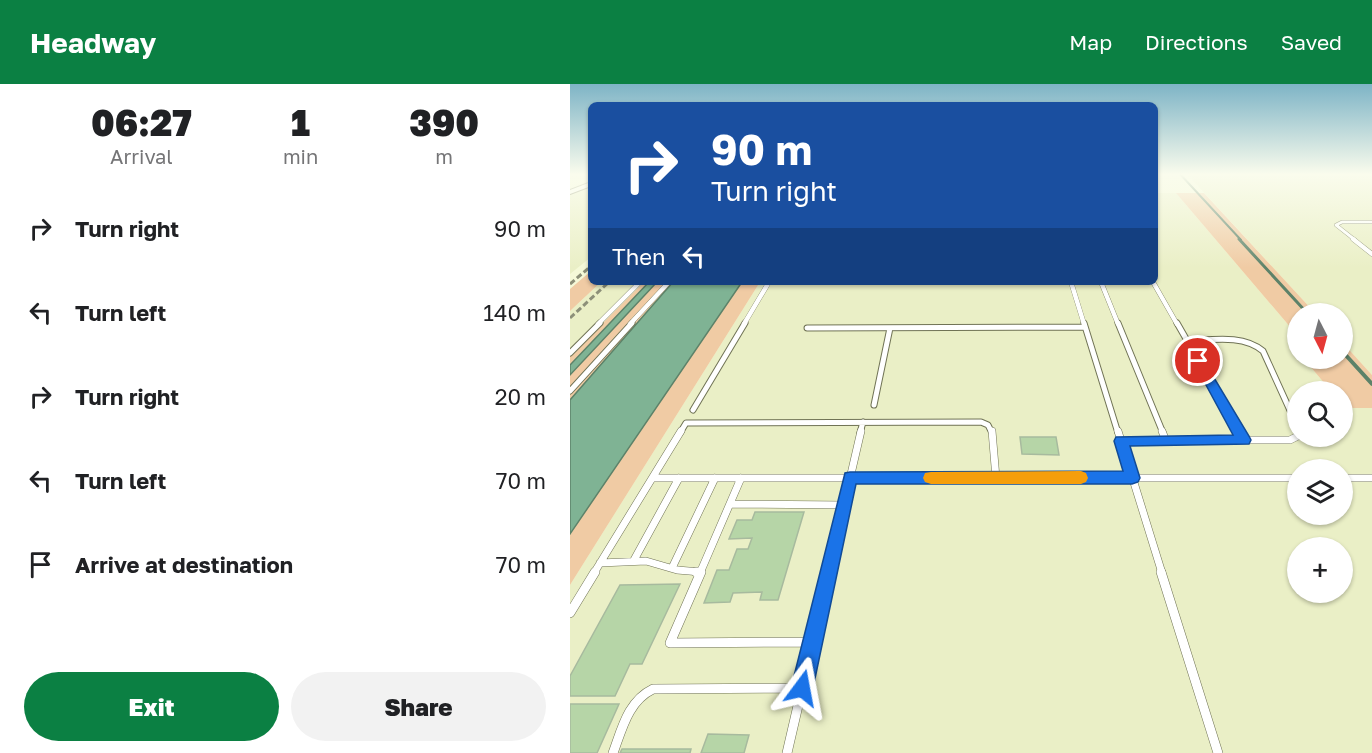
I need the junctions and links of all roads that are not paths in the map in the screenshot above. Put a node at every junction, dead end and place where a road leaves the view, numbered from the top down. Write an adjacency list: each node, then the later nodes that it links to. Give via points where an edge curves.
1 (1372, 222): 2 (lane, via 1336,225)
2 (1372, 254)
3 (637, 285): 13 (lane)
4 (666, 285): 14 (lane)
5 (767, 285): 17 (lane)
6 (1072, 285): 9 (lane)
7 (1102, 285): 22 (lane)
8 (1155, 285): 12 (lane)
9 (1085, 327): 11 (lane); 21 (lane)
10 (807, 328): 11 (lane)
11 (890, 328): 16 (lane)
12 (1187, 341): 15 (lane, via 1243,341 1258,345); 19 (lane)
13 (570, 353)
14 (570, 391)
15 (1287, 404)
16 (874, 405)
17 (693, 410)
18 (863, 422): 23 (lane, via 686,423); 27 (lane); 28 (lane, via 985,423 993,434)
19 (1244, 440): 20 (lane); 22 (lane)
20 (1287, 440)
21 (1121, 441): 22 (lane); 29 (lane)
22 (1166, 441)
23 (653, 478): 24 (lane); 36 (lane)
24 (679, 478): 25 (lane); 35 (lane)
25 (715, 478): 26 (lane); 37 (lane)
26 (741, 478): 27 (lane); 33 (lane)
27 (850, 478): 28 (lane); 34 (lane)
28 (996, 478): 29 (lane)
29 (1132, 478): 30 (lane); 44 (lane)
30 (1287, 478)
31 (1353, 478): 32 (lane)
32 (1372, 478)
33 (730, 504): 34 (lane); 38 (lane)
34 (844, 505): 40 (lane)
35 (634, 560): 36 (lane); 37 (lane)
36 (600, 563): 39 (lane)
37 (672, 568): 38 (lane)
38 (701, 572): 40 (lane, via 670,643)
39 (570, 613)
40 (812, 642): 41 (lane)
41 (802, 688): 42 (lane, via 653,688 637,699); 43 (lane)
42 (613, 753)
43 (787, 753)
44 (1218, 753)

